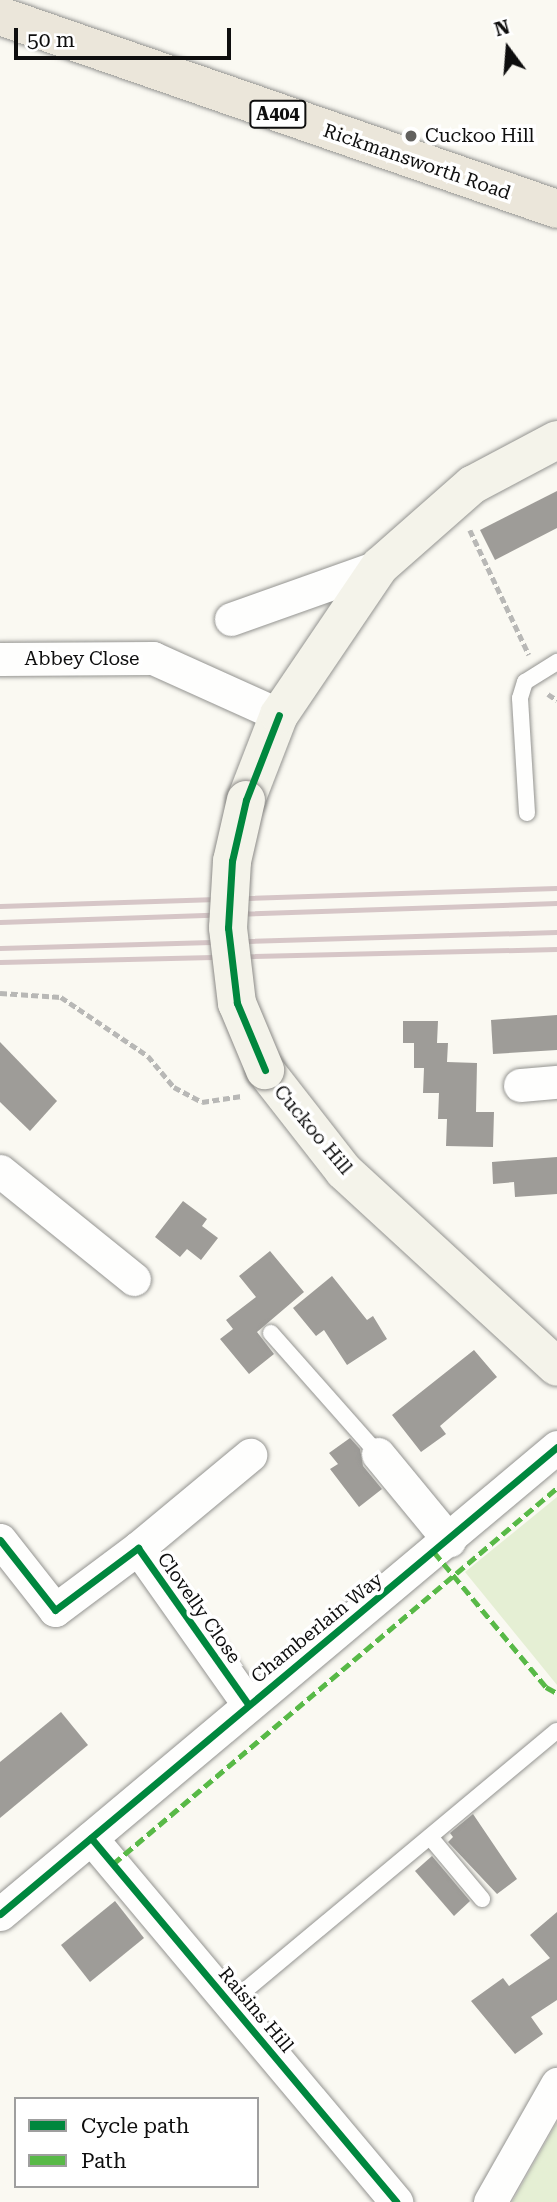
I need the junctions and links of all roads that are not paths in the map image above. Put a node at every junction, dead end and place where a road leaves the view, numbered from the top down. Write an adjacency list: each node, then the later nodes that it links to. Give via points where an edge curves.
1 (3, 11): 2 (main road, Rickmansworth Road / A404)
2 (557, 209)
3 (557, 440): 4 (main road, Cuckoo Hill, via 472,485)
4 (380, 566): 5 (street); 8 (main road, Cuckoo Hill)
5 (231, 620)
6 (0, 659): 8 (street, Abbey Close, via 153,658)
7 (557, 662): 9 (lane, via 524,682 520,698)
8 (279, 715): 15 (main road, Cuckoo Hill, bridge, via 246,800 232,861 228,928 237,1003 271,1080 344,1171)
9 (527, 813)
10 (557, 1082): 11 (street)
11 (520, 1085)
12 (0, 1171): 13 (street)
13 (134, 1279)
14 (271, 1333): 17 (lane)
15 (557, 1367)
16 (557, 1447): 19 (street, Chamberlain Way)
17 (378, 1454): 19 (street)
18 (250, 1455): 21 (street, Clovelly Close)
19 (449, 1539): 22 (street, Chamberlain Way)
20 (0, 1541): 21 (street, Clovelly Close, via 55,1610)
21 (138, 1549): 22 (street, Clovelly Close)
22 (248, 1704): 25 (street, Chamberlain Way)
23 (557, 1731): 24 (lane)
24 (430, 1836): 26 (lane); 28 (lane)
25 (91, 1838): 27 (street, Chamberlain Way); 28 (street, Raisins Hill)
26 (482, 1899)
27 (0, 1914)
28 (230, 2003): 30 (street, Raisins Hill)
29 (557, 2084): 31 (street)
30 (396, 2202)
31 (490, 2202)

